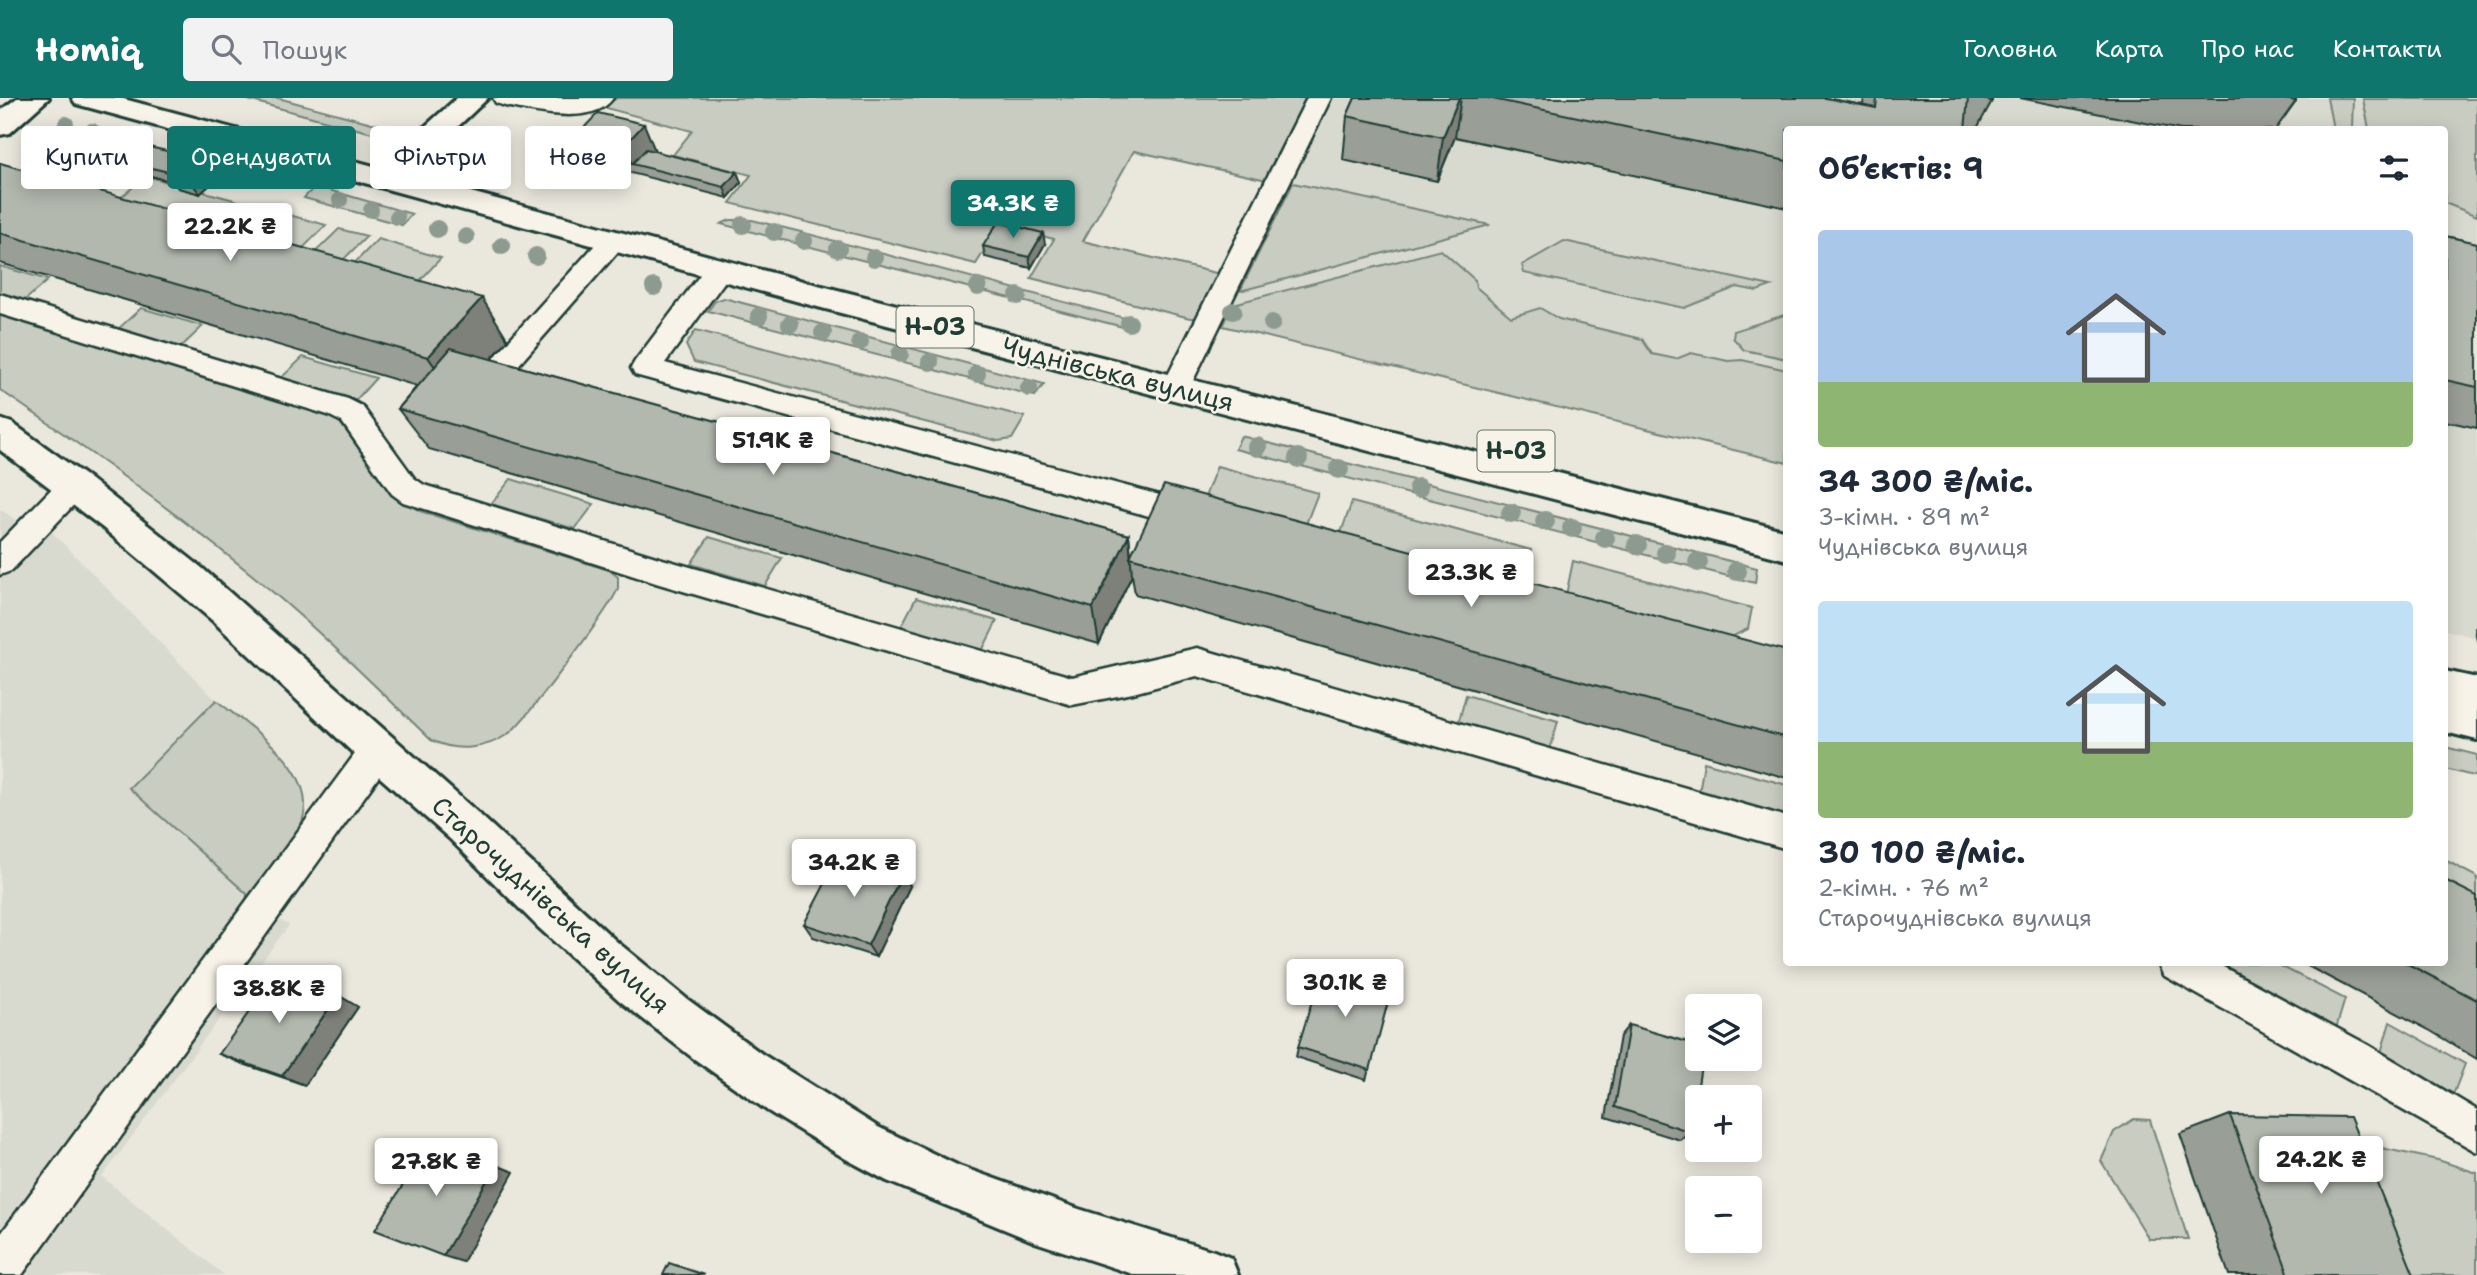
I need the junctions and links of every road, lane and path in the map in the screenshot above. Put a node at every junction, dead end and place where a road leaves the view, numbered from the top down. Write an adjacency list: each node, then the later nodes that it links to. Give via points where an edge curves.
1 (35, 98): 8 (main road)
2 (86, 98): 12 (main road, Чуднівська вулиця / Н-03)
3 (162, 98): 10 (main road, Чуднівська вулиця / Н-03)
4 (474, 98): 9 (main road)
5 (505, 98): 6 (lane, via 569,110)
6 (601, 98)
7 (1319, 98): 16 (lane, via 1226,264)
8 (0, 126)
9 (443, 126)
10 (370, 154)
11 (499, 189): 16 (main road, Чуднівська вулиця / Н-03)
12 (613, 241): 13 (main road, Чуднівська вулиця / Н-03); 15 (lane)
13 (719, 270): 16 (main road, Чуднівська вулиця / Н-03); 19 (lane, via 645,368)
14 (0, 304): 28 (lane, via 338,407 352,414 403,486 414,494 659,571 1072,691 1197,662)
15 (491, 378)
16 (1181, 378): 20 (main road, Чуднівська вулиця / Н-03); 21 (main road, Чуднівська вулиця / Н-03)
17 (0, 432): 18 (main road, Старочуднівська вулиця)
18 (75, 484): 22 (lane); 27 (main road, Старочуднівська вулиця, via 228,612)
19 (1167, 509)
20 (1783, 519)
21 (1783, 545)
22 (0, 562)
23 (2448, 688): 24 (main road)
24 (2477, 695)
25 (2448, 716): 26 (main road)
26 (2477, 723)
27 (377, 750): 31 (main road, Старочуднівська вулиця, via 566,925 682,1023 771,1087 863,1143 936,1180); 32 (lane)
28 (1783, 832)
29 (2183, 966): 30 (lane)
30 (2477, 1132)
31 (1126, 1262): 33 (main road, Старочуднівська вулиця)
32 (0, 1270)
33 (1214, 1275)

